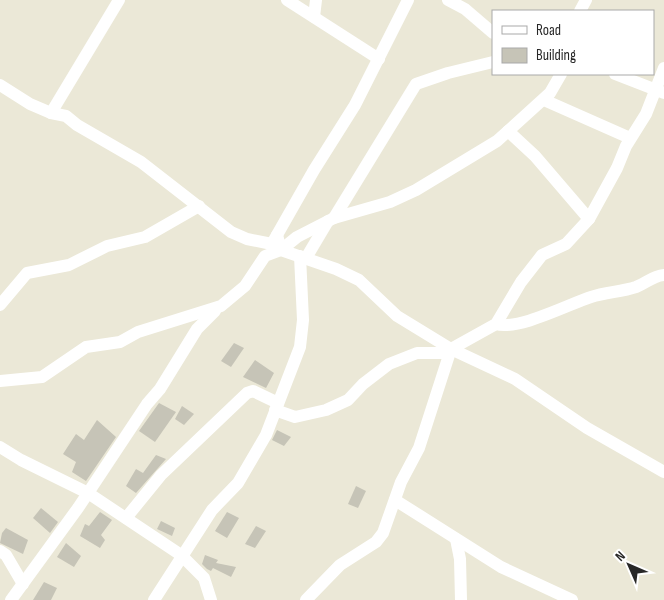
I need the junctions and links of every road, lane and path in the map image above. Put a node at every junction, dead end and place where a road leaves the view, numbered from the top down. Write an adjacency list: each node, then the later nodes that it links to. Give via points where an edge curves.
1 (119, 0): 16 (street)
2 (287, 0): 6 (street)
3 (316, 0): 6 (street)
4 (408, 0): 8 (street)
5 (448, 0): 7 (street)
6 (314, 17): 8 (street)
7 (492, 31)
8 (379, 59): 22 (street)
9 (492, 62): 21 (street, via 416,84)
10 (664, 68): 14 (street)
11 (561, 75): 15 (street)
12 (618, 75): 14 (street)
13 (0, 84): 16 (street)
14 (661, 91): 18 (street)
15 (544, 100): 17 (street); 18 (street)
16 (51, 114): 19 (street, via 63,115 141,162)
17 (508, 131): 20 (street, via 540,161); 21 (street, via 482,151 416,190 390,202)
18 (630, 138): 20 (street)
19 (199, 206): 22 (street, via 239,236); 25 (street, via 145,236 108,246 69,265 27,273)
20 (589, 219): 27 (street, via 566,244 542,255)
21 (331, 220): 22 (street, via 297,237); 23 (street)
22 (276, 243): 23 (street); 26 (street, via 245,286)
23 (303, 257): 28 (street, via 359,280 397,316); 30 (street, via 300,347)
24 (664, 275): 27 (street, via 652,277 631,288 588,298 552,313 502,326)
25 (0, 305)
26 (221, 306): 29 (street, via 138,332 120,342 86,347 42,377); 33 (street, via 188,342 160,389)
27 (496, 324): 28 (street)
28 (450, 351): 30 (street, via 417,353 389,364 348,400 326,410 295,417); 32 (street, via 515,379 587,428); 34 (street, via 419,448)
29 (0, 381)
30 (276, 407): 35 (street, via 253,391 246,394 161,475); 38 (street, via 260,448 238,483 212,510)
31 (0, 447): 33 (street)
32 (664, 472)
33 (88, 493): 35 (street); 39 (street)
34 (395, 500): 36 (street); 43 (street, via 383,533 376,542 340,565)
35 (126, 518): 38 (street)
36 (456, 539): 44 (street); 45 (street, via 501,568)
37 (0, 551): 39 (street, via 6,555)
38 (181, 555): 41 (street); 42 (street, via 204,578)
39 (23, 584): 40 (street)
40 (10, 600)
41 (154, 600)
42 (211, 600)
43 (306, 600)
44 (461, 600)
45 (572, 600)

